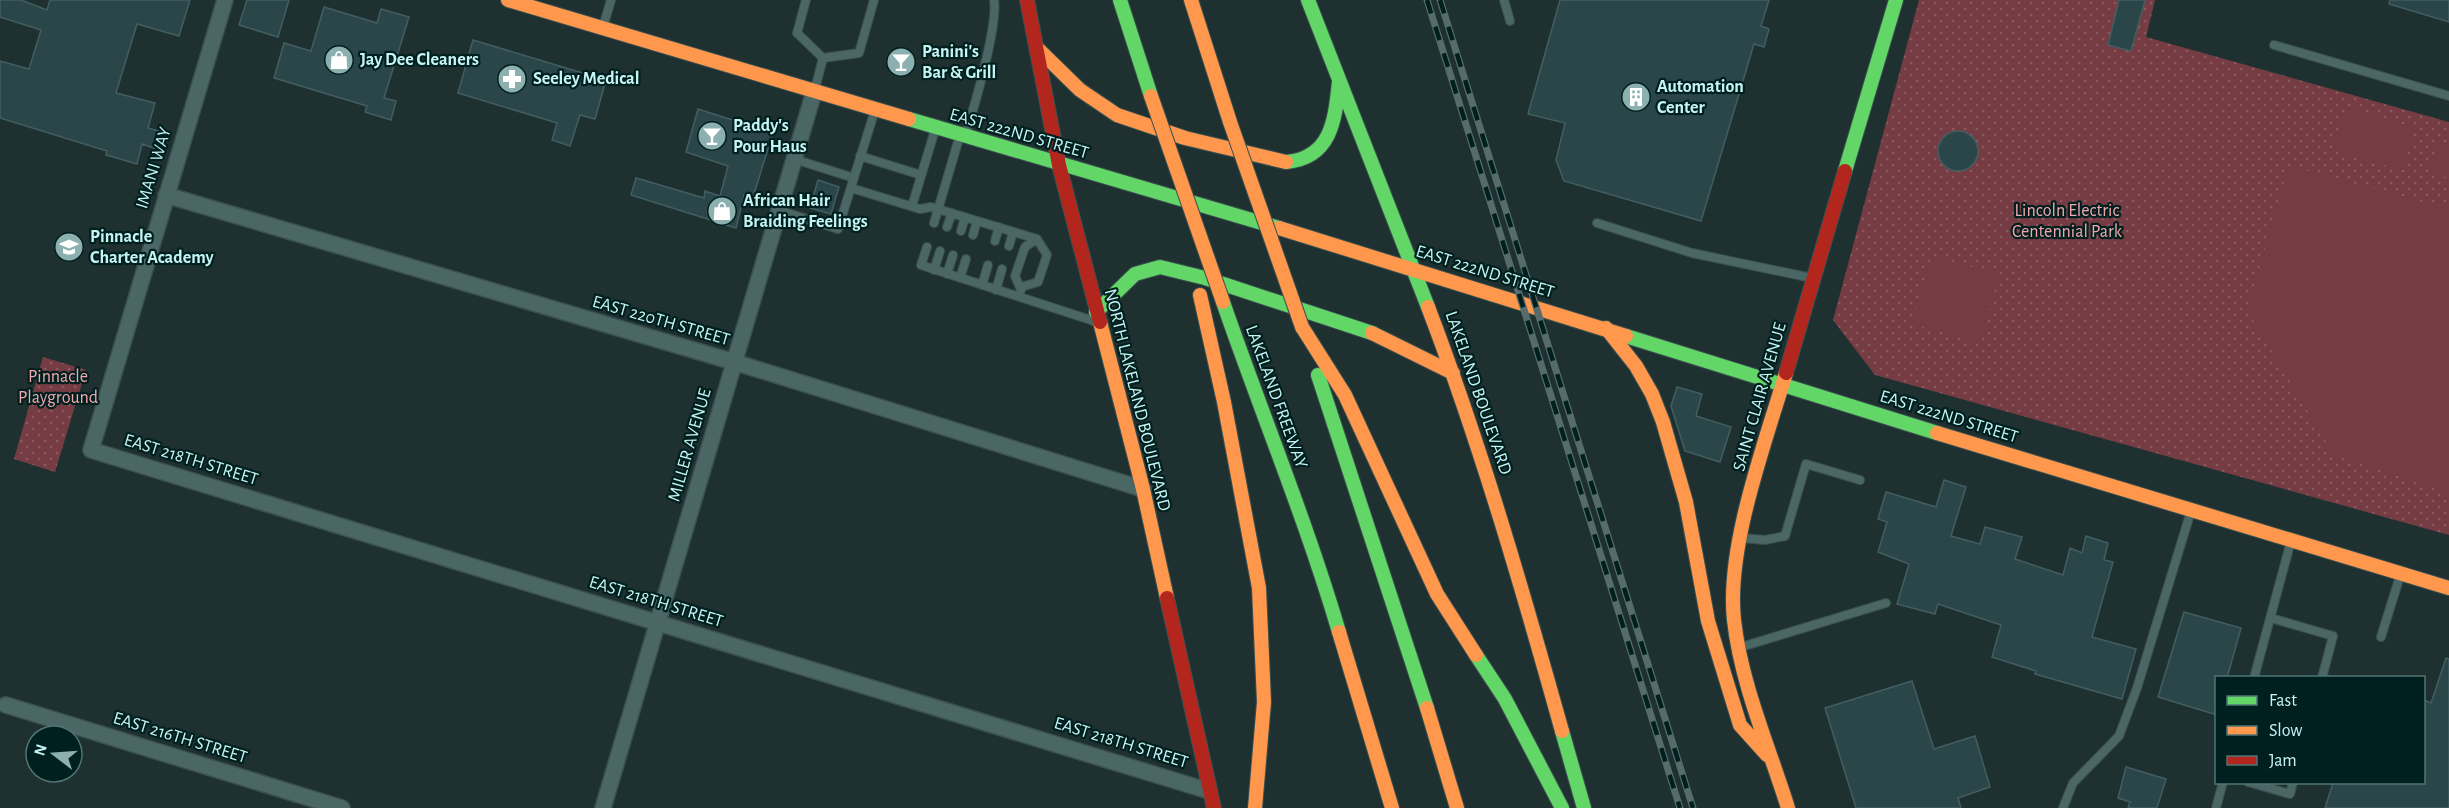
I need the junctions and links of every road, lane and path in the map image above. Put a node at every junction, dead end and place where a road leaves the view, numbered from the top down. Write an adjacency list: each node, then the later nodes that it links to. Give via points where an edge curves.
1 (225, 0): 31 (street, IMANI WAY)
2 (508, 0): 14 (main road, EAST 222ND STREET)
3 (611, 0): 14 (lane)
4 (806, 0): 17 (lane, via 796,33)
5 (874, 0): 17 (lane, via 859,53)
6 (994, 0): 24 (lane, via 976,104)
7 (1027, 0): 16 (main road, NORTH LAKELAND BOULEVARD)
8 (1120, 0): 20 (main road, LAKELAND FREEWAY)
9 (1191, 0): 64 (main road, bridge)
10 (1308, 0): 18 (main road, LAKELAND BOULEVARD)
11 (1504, 0): 13 (lane)
12 (1896, 0): 58 (main road, SAINT CLAIR AVENUE)
13 (1510, 21)
14 (603, 28): 19 (main road, EAST 222ND STREET)
15 (2274, 45): 21 (lane)
16 (1038, 49): 18 (main road, via 1080,90 1117,115 1185,138 1280,162 1295,163 1309,157 1328,139); 27 (main road, NORTH LAKELAND BOULEVARD)
17 (823, 58): 19 (lane)
18 (1339, 79): 53 (main road, LAKELAND BOULEVARD)
19 (814, 92): 22 (main road, EAST 222ND STREET); 26 (street, MILLER AVENUE)
20 (1151, 96): 94 (main road, bridge, via 1224,402 1259,588 1264,702); 95 (main road, LAKELAND FREEWAY, bridge, via 1260,410 1323,577)
21 (2449, 96)
22 (875, 110): 23 (main road, EAST 222ND STREET); 25 (lane)
23 (936, 128): 24 (main road, EAST 222ND STREET); 28 (lane)
24 (962, 136): 27 (main road, EAST 222ND STREET); 33 (lane)
25 (860, 156): 28 (lane); 29 (lane)
26 (794, 159): 29 (lane); 34 (street, MILLER AVENUE)
27 (1059, 165): 53 (main road, EAST 222ND STREET); 63 (main road, NORTH LAKELAND BOULEVARD)
28 (921, 175): 32 (lane)
29 (854, 177): 30 (lane)
30 (851, 188): 32 (lane); 34 (lane, via 838,229)
31 (166, 195): 66 (street, EAST 220TH STREET); 69 (street, IMANI WAY)
32 (912, 206): 33 (lane)
33 (938, 209): 35 (lane); 38 (lane)
34 (778, 210): 66 (street, MILLER AVENUE)
35 (952, 213): 36 (lane); 40 (lane)
36 (965, 217): 37 (lane); 42 (lane)
37 (977, 221): 41 (lane); 44 (lane)
38 (934, 223)
39 (1597, 223): 58 (lane, via 1692,253)
40 (947, 227)
41 (999, 227): 43 (lane); 46 (lane)
42 (961, 231)
43 (1013, 232): 45 (lane); 47 (lane)
44 (973, 235)
45 (1037, 239): 60 (lane, via 1025,247 1015,276); 60 (lane, via 1047,255 1038,282)
46 (995, 241)
47 (1009, 246)
48 (927, 247): 55 (lane, via 921,265)
49 (940, 251): 55 (lane)
50 (953, 255): 56 (lane)
51 (966, 259): 57 (lane)
52 (988, 265): 59 (lane)
53 (1414, 268): 65 (main road, EAST 222ND STREET); 67 (main road, LAKELAND BOULEVARD)
54 (1002, 269): 61 (lane)
55 (934, 270): 56 (lane)
56 (947, 274): 57 (lane)
57 (960, 278): 59 (lane)
58 (1814, 278): 68 (main road, SAINT CLAIR AVENUE)
59 (982, 285): 61 (lane)
60 (1022, 287): 62 (lane)
61 (996, 290): 62 (lane)
62 (1019, 297): 63 (lane)
63 (1097, 317): 67 (main road, via 1135,274 1160,267 1347,323 1391,340); 71 (main road, NORTH LAKELAND BOULEVARD)
64 (1302, 327): 96 (main road); 97 (main road, via 1345,395 1437,594 1505,699)
65 (1606, 328): 68 (main road, EAST 222ND STREET); 85 (main road, via 1636,366 1659,413 1686,502 1708,621 1740,725)
66 (734, 362): 71 (street, EAST 220TH STREET); 79 (street, MILLER AVENUE)
67 (1453, 373): 98 (main road, LAKELAND BOULEVARD, via 1512,552)
68 (1782, 385): 72 (main road, EAST 222ND STREET); 73 (main road, SAINT CLAIR AVENUE)
69 (91, 450): 79 (street, EAST 218TH STREET)
70 (1860, 480): 73 (lane, via 1806,464 1785,536 1765,540)
71 (1143, 489): 89 (main road, NORTH LAKELAND BOULEVARD)
72 (2191, 510): 74 (main road, EAST 222ND STREET); 100 (lane, via 2138,688 2119,736 2073,783)
73 (1740, 538): 81 (main road, SAINT CLAIR AVENUE, via 1733,580)
74 (2292, 540): 75 (main road, EAST 222ND STREET); 78 (lane)
75 (2400, 573): 76 (main road, EAST 222ND STREET); 80 (lane)
76 (2449, 588)
77 (1886, 603): 81 (lane)
78 (2271, 618): 82 (lane); 83 (lane, via 2333,636)
79 (658, 623): 89 (street, EAST 218TH STREET); 92 (street, MILLER AVENUE)
80 (2381, 638)
81 (1739, 647): 85 (main road, SAINT CLAIR AVENUE)
82 (2255, 676)
83 (2323, 676)
84 (6, 705): 90 (street, EAST 216TH STREET)
85 (1773, 761): 99 (main road, SAINT CLAIR AVENUE)
86 (2223, 784): 101 (lane)
87 (2252, 784): 88 (lane, via 2290,794)
88 (2294, 784)
89 (1209, 790): 93 (main road, NORTH LAKELAND BOULEVARD)
90 (293, 801): 91 (street, EAST 216TH STREET)
91 (342, 808)
92 (603, 808)
93 (1214, 808)
94 (1255, 808)
95 (1392, 808)
96 (1456, 808)
97 (1562, 808)
98 (1584, 808)
99 (1788, 808)
100 (2063, 808)
101 (2216, 808)

